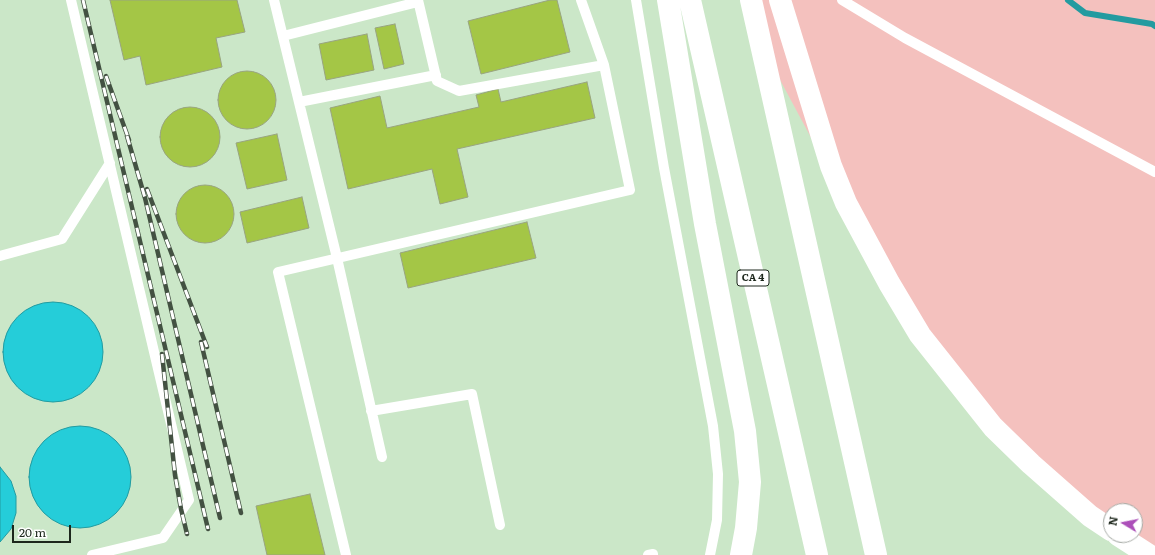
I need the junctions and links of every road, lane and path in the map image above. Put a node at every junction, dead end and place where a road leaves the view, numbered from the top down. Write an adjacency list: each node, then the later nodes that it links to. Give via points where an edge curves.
1 (70, 0): 15 (lane)
2 (274, 0): 11 (lane)
3 (581, 0): 12 (lane)
4 (636, 0): 28 (lane, via 664,168 714,426 718,474 717,520)
5 (668, 0): 29 (highway, via 705,224 745,431 750,482)
6 (690, 0): 30 (highway, CA 4)
7 (751, 0): 31 (highway)
8 (780, 0): 21 (highway, via 831,166 846,203 920,335 993,426 1030,464)
9 (842, 0): 16 (lane, via 905,38)
10 (418, 1): 11 (lane); 13 (lane)
11 (283, 36): 14 (lane)
12 (604, 65): 13 (lane, via 459,91 438,81); 18 (lane, via 630,190)
13 (436, 76): 14 (lane)
14 (299, 102): 18 (lane)
15 (110, 163): 17 (lane, via 62,239); 24 (lane, via 189,500 163,538)
16 (1155, 172)
17 (0, 256)
18 (337, 258): 19 (lane); 25 (lane, via 278,272)
19 (371, 411): 20 (lane); 22 (lane, via 472,394)
20 (382, 457)
21 (1103, 524)
22 (500, 525)
23 (1130, 543): 32 (highway)
24 (92, 555)
25 (346, 555)
26 (648, 555): 27 (lane)
27 (653, 555)
28 (710, 555)
29 (741, 555)
30 (817, 555)
31 (876, 555)
32 (1149, 555)

